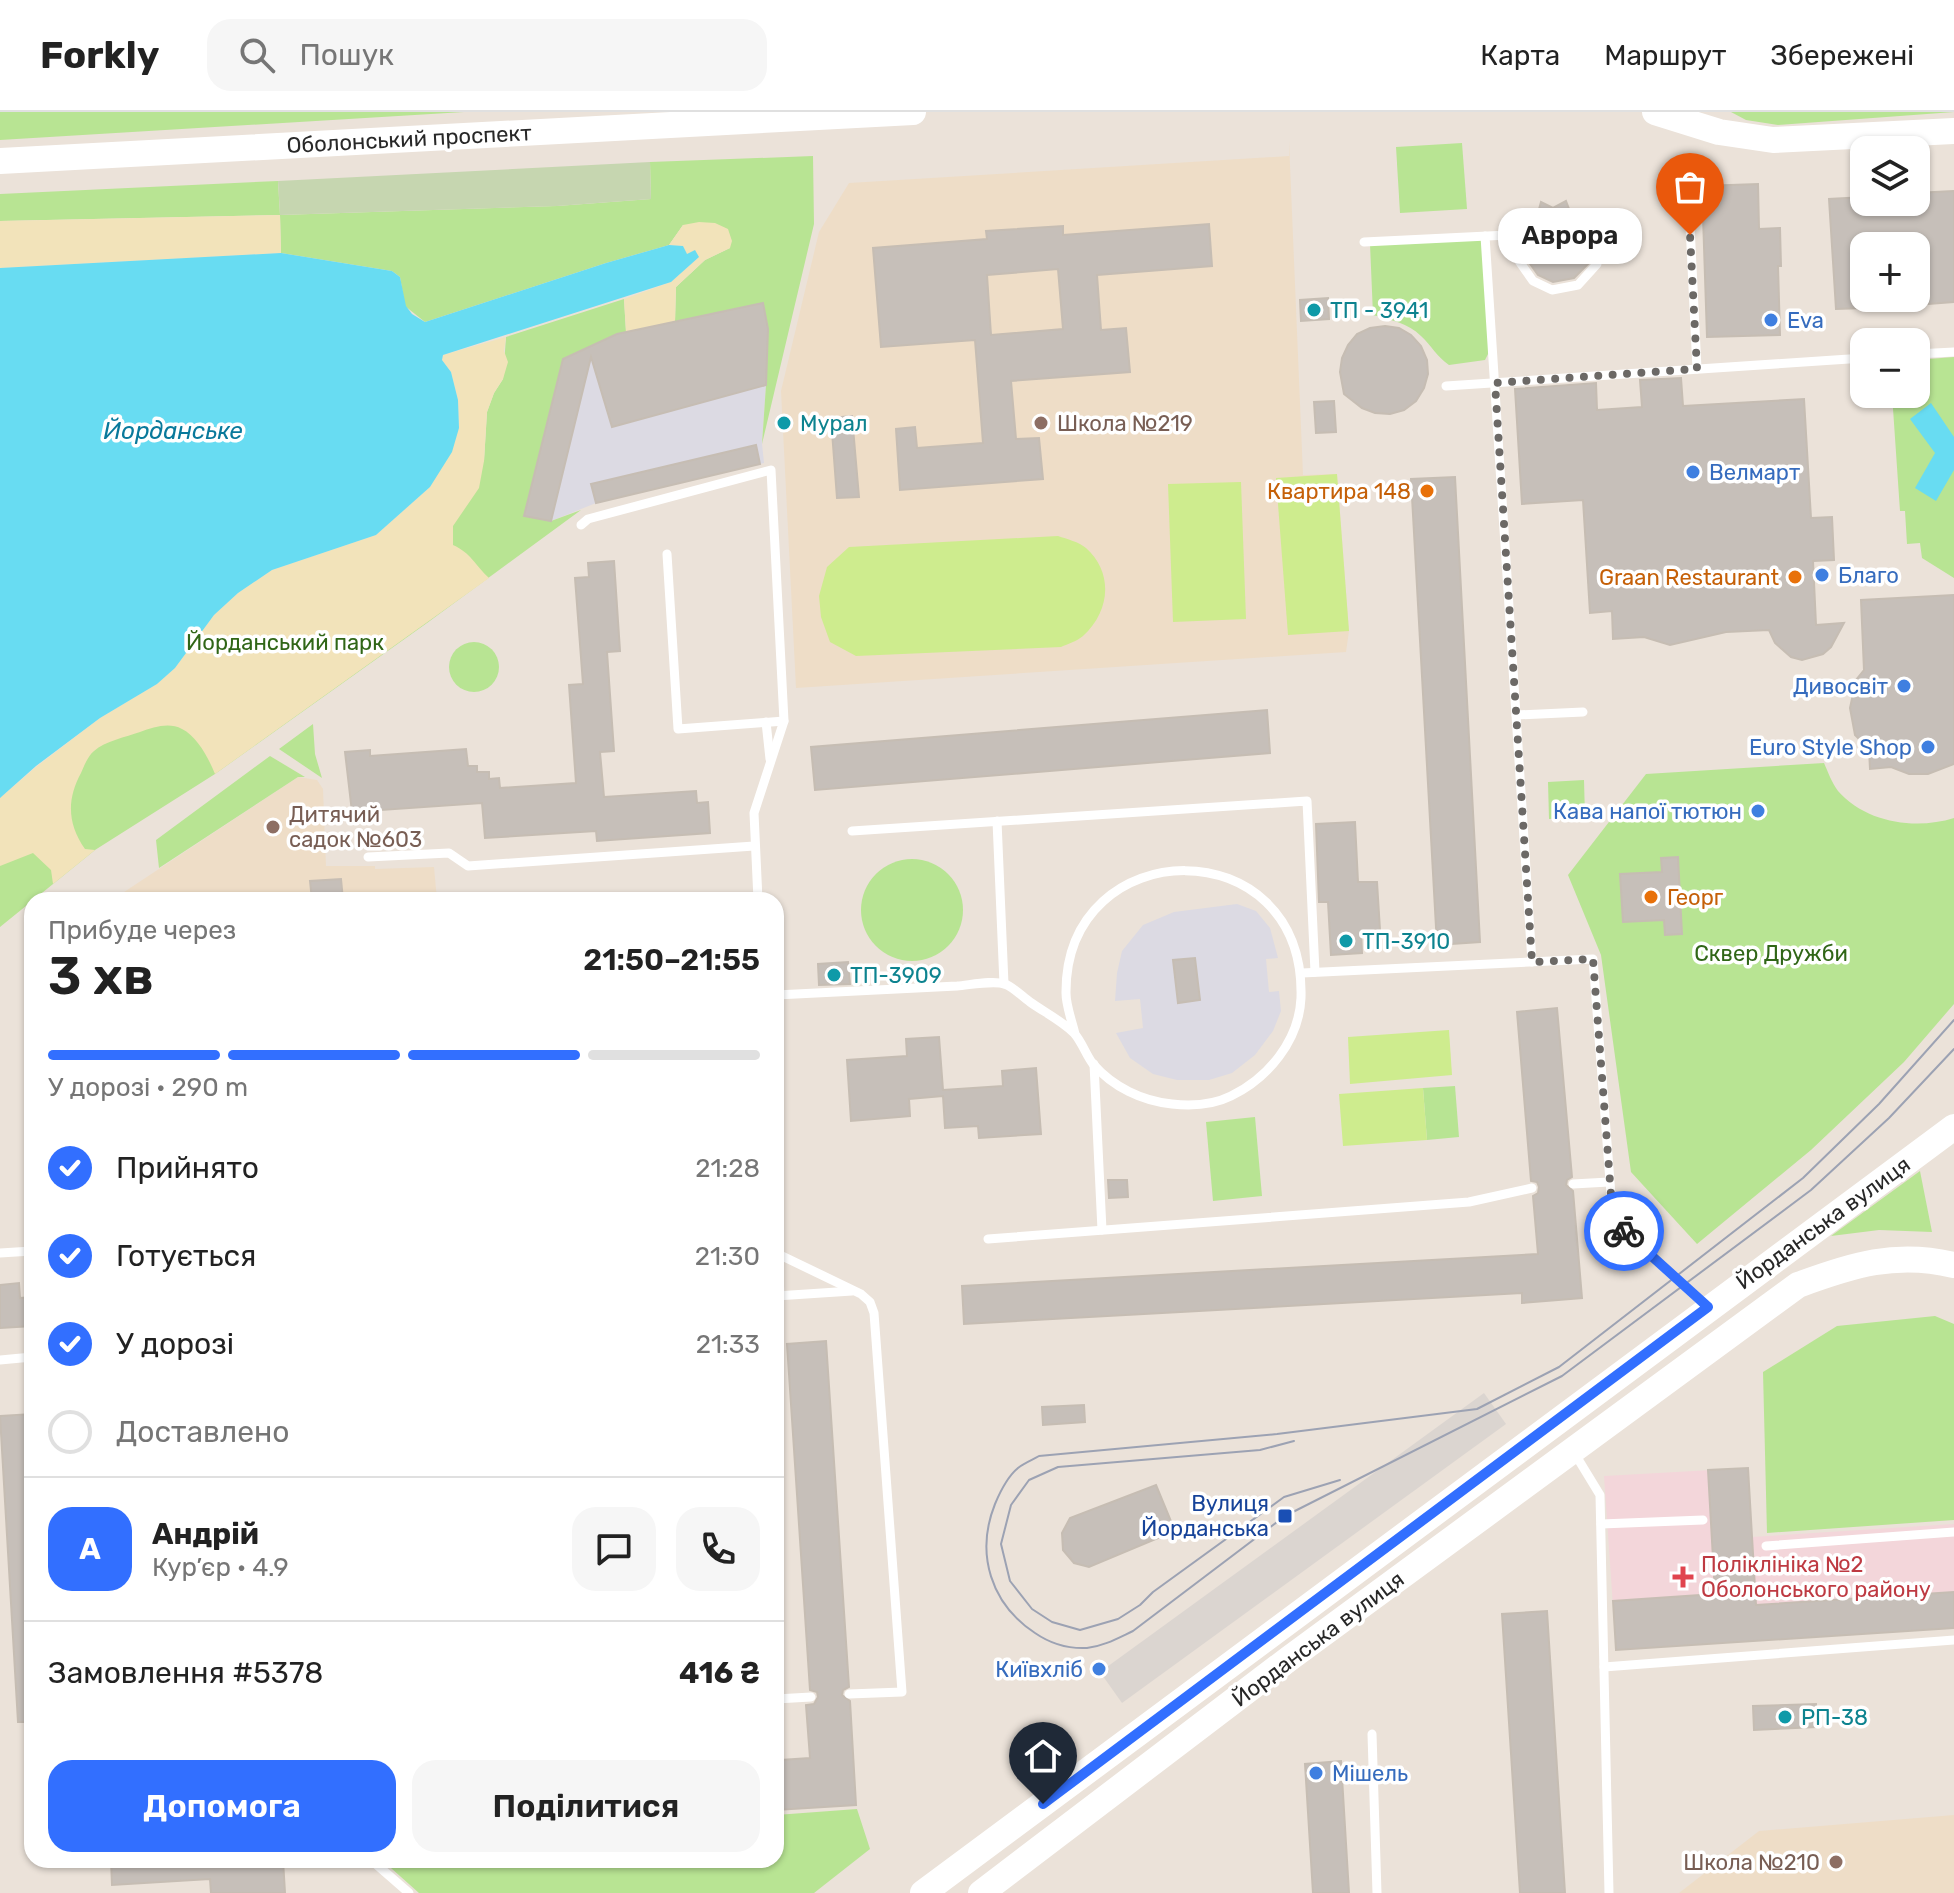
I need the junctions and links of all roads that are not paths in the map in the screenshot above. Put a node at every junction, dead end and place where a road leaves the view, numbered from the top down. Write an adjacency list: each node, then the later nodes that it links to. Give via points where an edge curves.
1 (913, 112): 6 (main road, Оболонський проспект)
2 (1655, 112): 5 (main road, via 1719,132)
3 (1707, 112): 5 (main road)
4 (1954, 131): 5 (main road)
5 (1773, 140)
6 (0, 161)
7 (1689, 205): 14 (lane)
8 (1485, 236): 9 (lane); 10 (lane, via 1508,235 1533,281 1552,290 1578,285); 15 (lane)
9 (1364, 242)
10 (1597, 264)
11 (1954, 352): 12 (lane)
12 (1930, 353)
13 (1850, 359): 14 (lane)
14 (1697, 369): 15 (lane)
15 (1495, 383): 16 (lane); 20 (lane)
16 (1446, 386)
17 (581, 525): 21 (lane, via 771,470)
18 (667, 554): 22 (lane, via 678,729)
19 (1583, 712): 20 (lane)
20 (1516, 715): 29 (lane)
21 (784, 721): 22 (lane); 23 (lane)
22 (766, 722): 23 (lane)
23 (770, 762): 26 (lane, via 754,813)
24 (997, 821): 25 (lane); 30 (lane, via 1307,801); 32 (lane)
25 (852, 831)
26 (754, 846): 27 (lane, via 468,866 449,853); 28 (lane)
27 (368, 857)
28 (757, 892)
29 (1532, 962): 30 (lane); 37 (lane, via 1593,959)
30 (1315, 972): 31 (lane)
31 (1302, 973): 34 (lane, via 1290,934 1266,902 1233,879 1193,869 1153,873 1117,890 1088,918 1070,955 1066,995); 35 (lane, via 1300,1011 1286,1048 1262,1077 1229,1098 1191,1106 1153,1102 1120,1088)
32 (1004, 984): 33 (lane); 34 (lane)
33 (784, 995)
34 (1075, 1034): 35 (lane)
35 (1094, 1064): 40 (lane)
36 (1954, 1127): 48 (main road, Йорданська вулиця)
37 (1609, 1182): 38 (lane); 48 (lane, via 1613,1221)
38 (1573, 1184)
39 (1532, 1188): 40 (lane, via 1469,1202)
40 (1102, 1230): 41 (lane)
41 (988, 1239)
42 (24, 1252): 43 (lane)
43 (0, 1253)
44 (784, 1257): 46 (lane)
45 (1954, 1265): 51 (main road, Йорданська вулиця, via 1895,1258 1847,1267 1798,1285)
46 (855, 1291): 47 (lane); 58 (lane, via 870,1302 874,1313 902,1692)
47 (784, 1296)
48 (1708, 1307): 64 (main road, Йорданська вулиця)
49 (24, 1358): 50 (lane)
50 (0, 1360)
51 (1573, 1451): 53 (lane, via 1600,1495); 65 (main road, Йорданська вулиця)
52 (1703, 1520): 53 (lane)
53 (1601, 1524): 57 (lane)
54 (1954, 1532): 55 (lane)
55 (1766, 1546)
56 (1954, 1640): 57 (lane)
57 (1604, 1667): 67 (lane)
58 (849, 1694)
59 (811, 1697): 60 (lane)
60 (784, 1699)
61 (1372, 1734): 66 (lane)
62 (380, 1868): 63 (lane)
63 (409, 1893)
64 (923, 1893)
65 (981, 1893)
66 (1377, 1893)
67 (1609, 1893)

